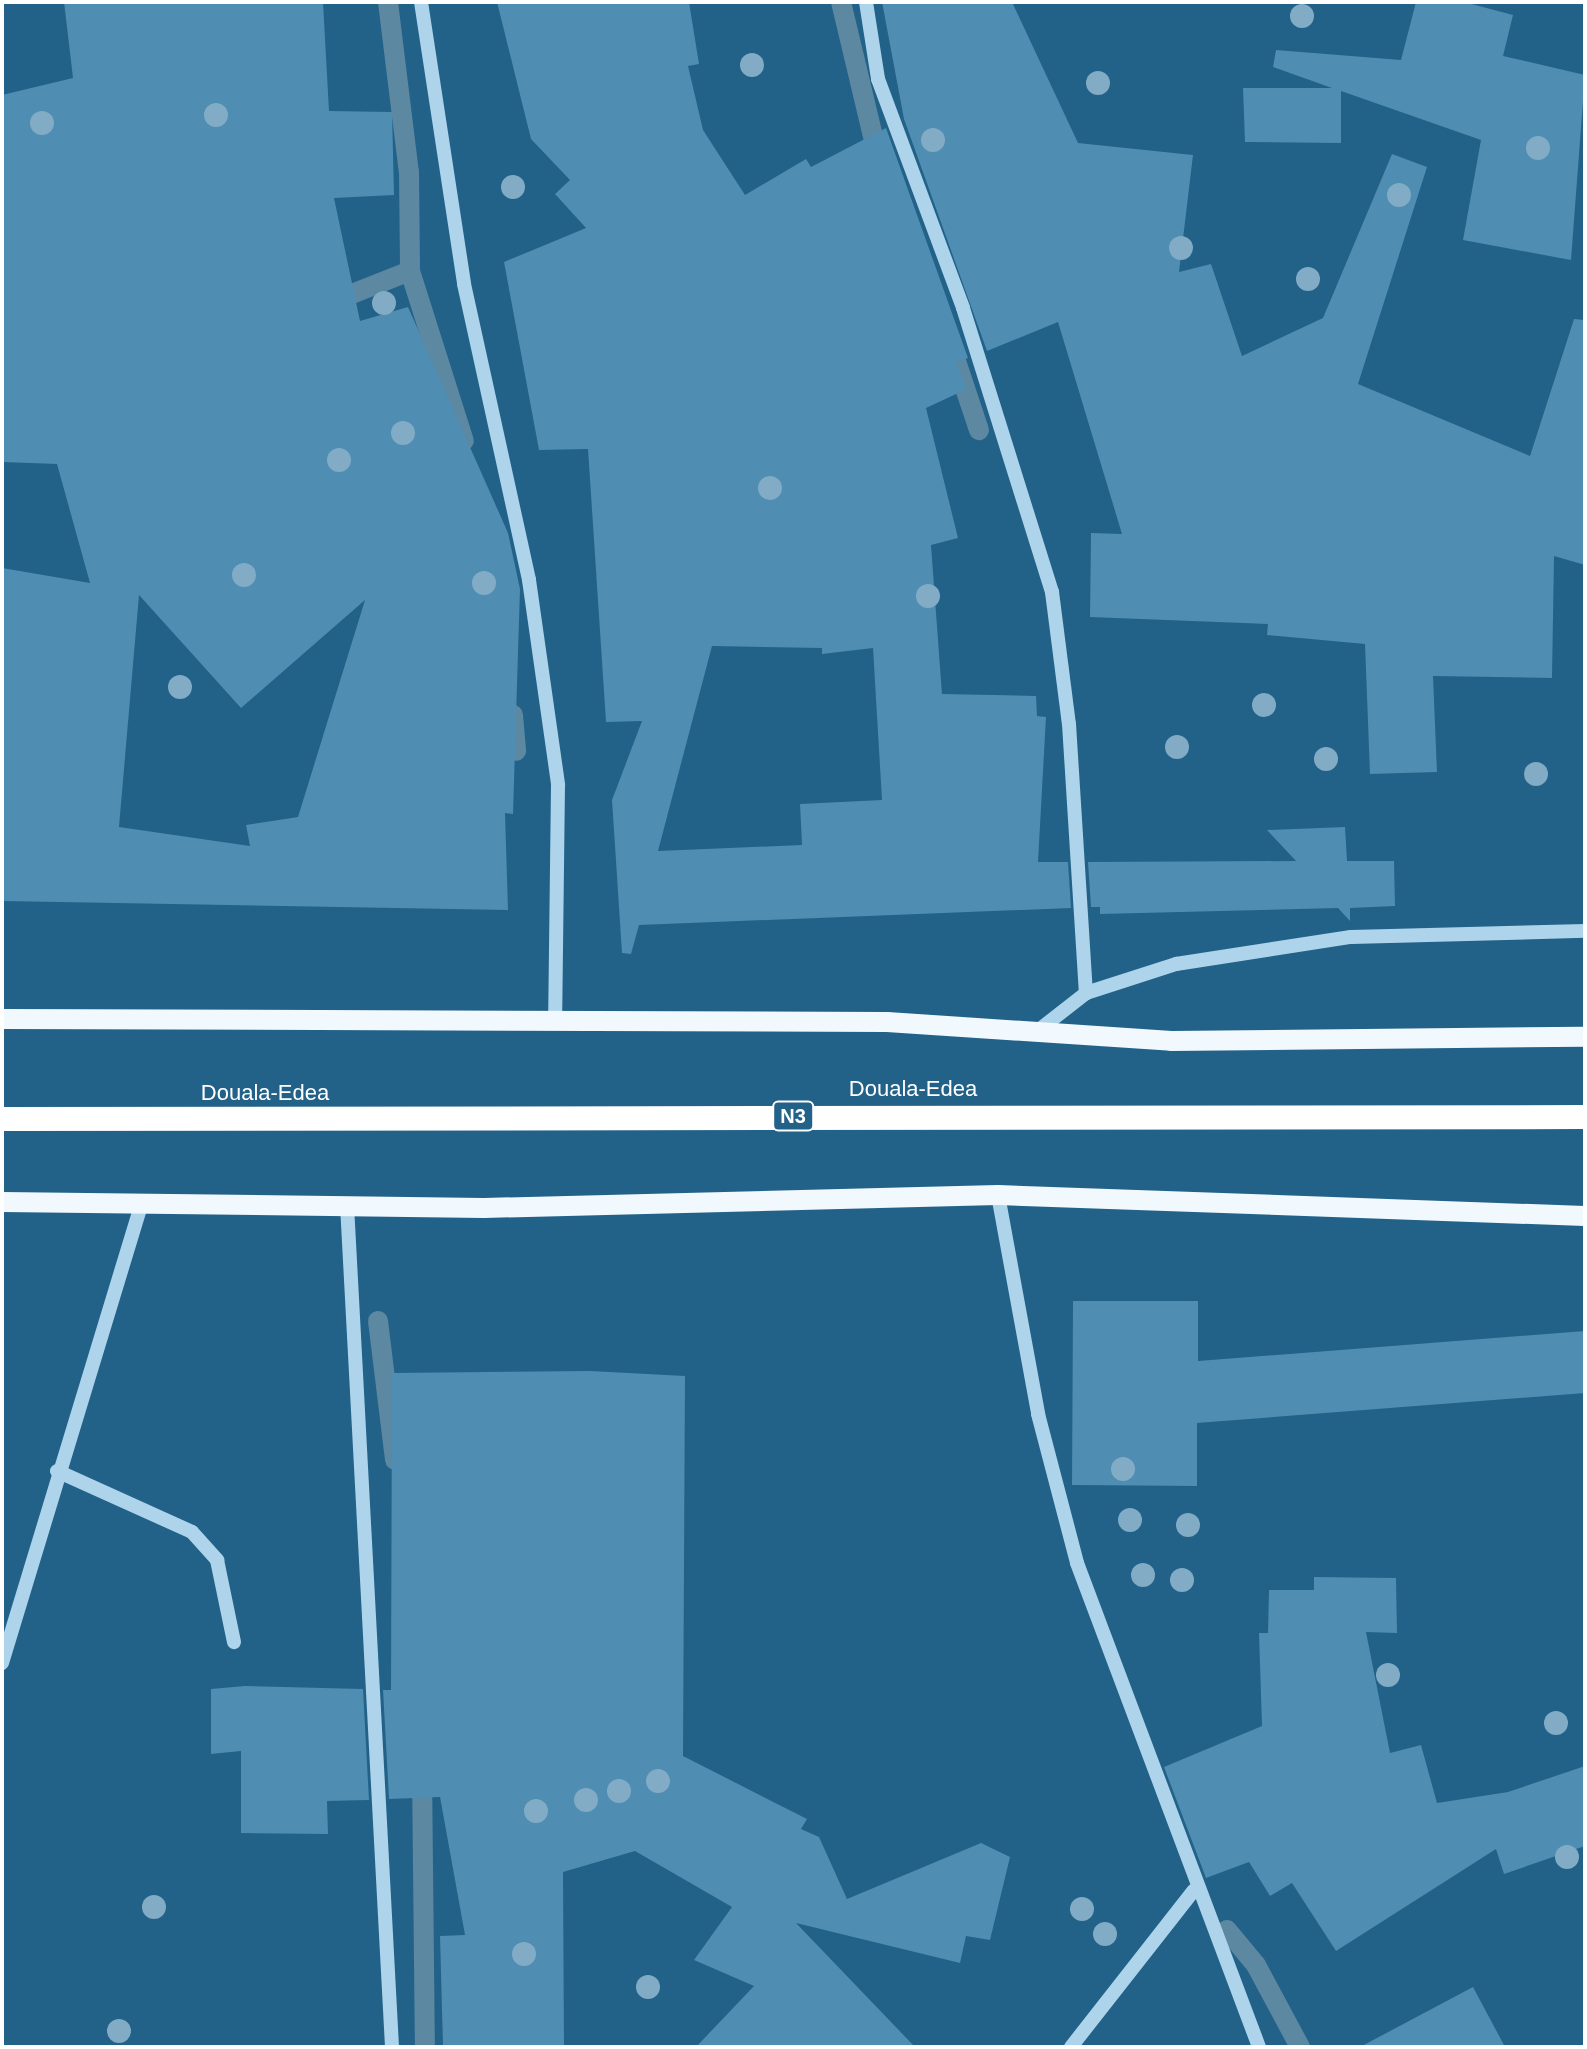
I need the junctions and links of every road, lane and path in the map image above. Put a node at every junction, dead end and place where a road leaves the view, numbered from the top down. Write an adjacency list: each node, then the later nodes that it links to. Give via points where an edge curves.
1 (421, 2): 6 (street, via 464,284 529,580 558,785)
2 (866, 2): 4 (street, via 878,79 963,308 1052,592 1069,724)
3 (1585, 931): 4 (street, via 1351,937 1176,964)
4 (1086, 993): 7 (street)
5 (2, 1019): 6 (main road)
6 (555, 1020): 7 (main road, via 887,1022)
7 (1035, 1033): 8 (main road, via 1171,1041)
8 (1585, 1037)
9 (1585, 1117): 10 (highway, Douala-Edea / N3)
10 (2, 1119)
11 (998, 1195): 14 (main road); 15 (main road); 19 (street, via 1038,1414 1077,1563)
12 (2, 1202): 13 (main road)
13 (141, 1205): 14 (main road); 16 (street)
14 (347, 1205): 20 (street)
15 (1585, 1216)
16 (57, 1471): 17 (street, via 192,1532 217,1560); 18 (street)
17 (234, 1642)
18 (2, 1663)
19 (1194, 1890): 21 (street); 22 (street)
20 (392, 2047)
21 (1071, 2047)
22 (1259, 2047)

